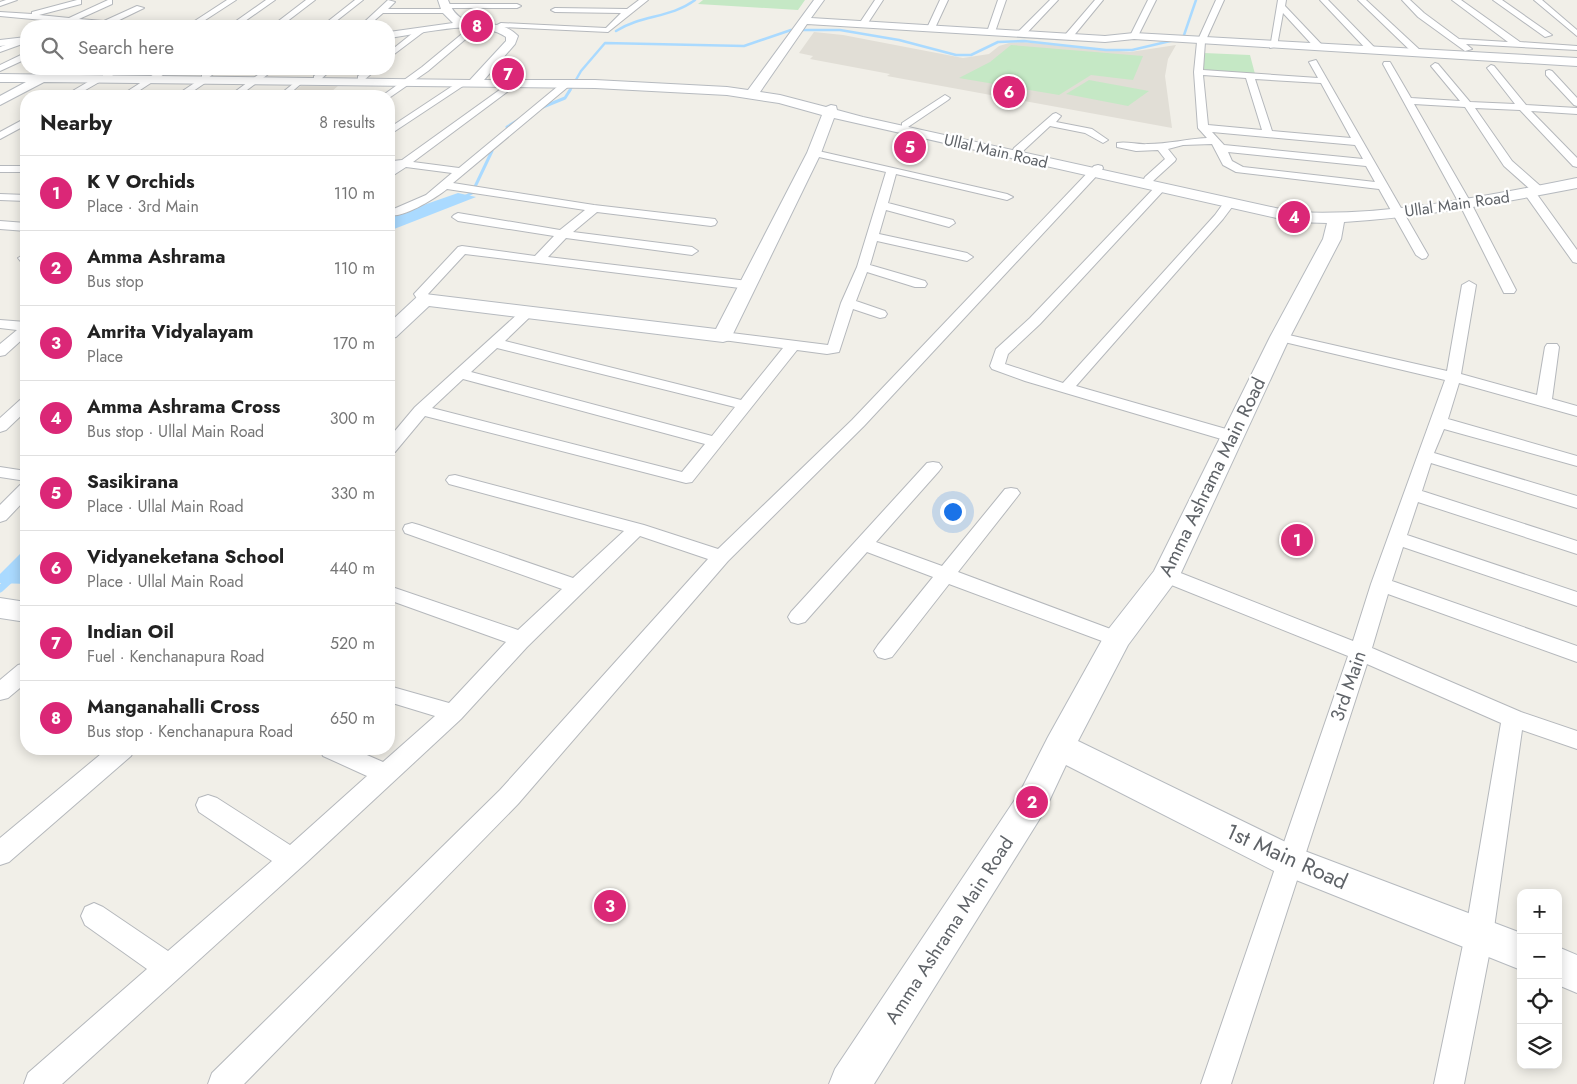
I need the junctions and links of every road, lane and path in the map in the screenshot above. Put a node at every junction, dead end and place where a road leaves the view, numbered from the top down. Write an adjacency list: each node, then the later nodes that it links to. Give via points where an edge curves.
1 (13, 0): 27 (street)
2 (232, 0): 44 (street)
3 (271, 0): 45 (street)
4 (312, 0): 46 (street)
5 (359, 0): 47 (street)
6 (393, 0): 31 (street)
7 (562, 0): 33 (street)
8 (644, 0): 32 (street)
9 (819, 0): 53 (street)
10 (878, 0): 51 (street)
11 (944, 0): 54 (street)
12 (1002, 0): 56 (street)
13 (1054, 0): 59 (street)
14 (1099, 0): 67 (street)
15 (1152, 0): 64 (street)
16 (1220, 0): 71 (street)
17 (1324, 0): 78 (street)
18 (1362, 0): 34 (street)
19 (1406, 0): 37 (street)
20 (1456, 0): 57 (street)
21 (1497, 0): 62 (street)
22 (1538, 0): 63 (street)
23 (78, 2): 39 (street)
24 (109, 2): 42 (street)
25 (519, 3): 30 (street); 50 (street)
26 (1282, 3): 74 (street); 75 (street)
27 (0, 4)
28 (27, 7): 38 (street)
29 (140, 8): 43 (street)
30 (447, 8): 31 (street); 49 (street); 49 (street)
31 (381, 11): 48 (street)
32 (630, 11): 33 (street); 40 (street)
33 (553, 13): 40 (street); 52 (street)
34 (1376, 13): 35 (street); 80 (street)
35 (1385, 13)
36 (1412, 15): 37 (street)
37 (1421, 15): 69 (street)
38 (1, 16): 39 (street)
39 (25, 17): 41 (street)
40 (618, 18): 52 (street, via 608,30)
41 (57, 20)
42 (70, 20)
43 (115, 20)
44 (200, 20)
45 (243, 20)
46 (284, 20)
47 (334, 20)
48 (371, 20)
49 (474, 22): 50 (street); 55 (street); 109 (street)
50 (499, 24): 52 (street); 112 (street, via 512,36 511,42)
51 (863, 24): 53 (street); 54 (street)
52 (543, 26)
53 (799, 27): 123 (street)
54 (931, 28): 56 (street)
55 (422, 30): 58 (street); 79 (street)
56 (991, 32): 59 (street)
57 (1503, 33): 60 (street); 73 (street)
58 (395, 34)
59 (1021, 34): 67 (street)
60 (1521, 34)
61 (1530, 34): 62 (street)
62 (1548, 35): 65 (street)
63 (1577, 35): 66 (street)
64 (1134, 36): 67 (street, via 1105,39); 71 (street)
65 (1558, 36)
66 (1568, 36)
67 (1068, 37)
68 (20, 41): 72 (street)
69 (1459, 41): 73 (street); 81 (street)
70 (20, 42): 77 (street)
71 (1201, 42): 74 (street); 89 (street)
72 (0, 43)
73 (1517, 44): 76 (street)
74 (1273, 46): 75 (street)
75 (1320, 48): 78 (street)
76 (1577, 48)
77 (0, 50)
78 (1372, 50): 80 (street)
79 (395, 51)
80 (1418, 53): 81 (street)
81 (1477, 56): 83 (street)
82 (20, 59): 87 (street)
83 (1577, 62)
84 (1387, 64): 126 (street)
85 (1312, 65): 110 (street)
86 (1435, 66): 128 (street)
87 (0, 68)
88 (1491, 68): 129 (street)
89 (1198, 72): 101 (street); 137 (street)
90 (1549, 73): 127 (street)
91 (0, 74): 92 (street)
92 (18, 75): 100 (street)
93 (54, 75): 100 (street)
94 (107, 75): 103 (street)
95 (159, 75): 104 (street)
96 (209, 75): 107 (street)
97 (262, 75): 108 (street)
98 (321, 75): 105 (street)
99 (365, 75): 106 (street)
100 (51, 76): 102 (street); 103 (street); 103 (street); 115 (street)
101 (1250, 76): 110 (street); 138 (street)
102 (0, 78)
103 (102, 78): 104 (street); 116 (street)
104 (154, 78): 107 (street); 117 (street)
105 (317, 78): 106 (street); 108 (street)
106 (361, 78): 109 (street)
107 (204, 79): 108 (street); 118 (street)
108 (256, 79): 111 (street); 119 (street)
109 (409, 81): 111 (street); 112 (street); 121 (street)
110 (1324, 81): 141 (street)
111 (299, 82): 120 (street)
112 (470, 82): 113 (street); 114 (street); 136 (street)
113 (567, 82): 114 (street); 123 (street, Ullal Main Road); 157 (street)
114 (512, 84): 150 (street)
115 (22, 90)
116 (80, 90)
117 (135, 90)
118 (188, 90)
119 (241, 90)
120 (289, 90)
121 (395, 90)
122 (20, 91): 125 (street)
123 (753, 93): 130 (street, Ullal Main Road)
124 (945, 98): 135 (street)
125 (0, 101)
126 (1409, 101): 128 (street); 167 (street)
127 (1577, 103)
128 (1468, 104): 129 (street); 162 (street, via 1500,155)
129 (1523, 108): 131 (street); 151 (street)
130 (829, 110): 135 (street, Ullal Main Road); 146 (street); 156 (street, Ullal Main Road)
131 (1577, 111)
132 (1059, 114): 134 (street)
133 (20, 124): 139 (street)
134 (1048, 124): 140 (street, via 1088,131); 145 (street)
135 (905, 125): 145 (street, Ullal Main Road)
136 (395, 128)
137 (1203, 128): 138 (street); 142 (street)
138 (1268, 134): 141 (street)
139 (0, 136)
140 (1103, 140)
141 (1358, 142): 149 (street)
142 (1217, 144): 144 (street, via 1183,142); 149 (street); 161 (street, via 1227,164 1240,170)
143 (1122, 145): 144 (street)
144 (1161, 147): 158 (street, via 1171,159)
145 (1018, 150): 156 (street, Ullal Main Road)
146 (814, 153): 155 (street); 187 (street)
147 (20, 161): 152 (street)
148 (395, 163): 150 (street)
149 (1370, 163): 161 (street)
150 (402, 164): 154 (street); 157 (street)
151 (1577, 164)
152 (5, 169): 153 (street)
153 (20, 169)
154 (395, 170)
155 (892, 170): 164 (street); 168 (street)
156 (1095, 170): 158 (street, Ullal Main Road); 233 (street, via 858,423)
157 (460, 171): 160 (street)
158 (1155, 183): 166 (street, Ullal Main Road); 173 (street, Ullal Main Road); 206 (street, via 1035,321 1001,352 997,366)
159 (1577, 183): 162 (street, Ullal Main Road)
160 (444, 185): 169 (street); 170 (street, via 430,197)
161 (1383, 186): 171 (street)
162 (1535, 192): 167 (street, Ullal Main Road); 183 (street)
163 (0, 197): 165 (street)
164 (1007, 197)
165 (20, 198)
166 (1229, 202): 173 (street, Ullal Main Road, via 1294,217); 206 (street)
167 (1465, 203): 171 (street, Ullal Main Road); 189 (street)
168 (881, 205): 175 (street); 179 (street)
169 (594, 208): 174 (street); 178 (street)
170 (395, 212)
171 (1397, 212): 173 (street, Ullal Main Road); 181 (street)
172 (458, 217): 178 (street)
173 (1336, 218): 199 (street, Amma Ashrama Main Road, via 1332,239)
174 (711, 222)
175 (949, 223)
176 (0, 225): 177 (street)
177 (20, 226)
178 (563, 234): 180 (street); 184 (street, via 539,258)
179 (871, 236): 182 (street); 185 (street)
180 (692, 250)
181 (1422, 255)
182 (967, 257)
183 (1577, 259)
184 (541, 261): 187 (street); 190 (street, via 462,250 421,294)
185 (863, 267): 186 (street); 191 (street)
186 (920, 284)
187 (748, 285): 198 (street)
188 (1469, 285): 205 (street, 3rd Main)
189 (1509, 290)
190 (425, 300): 192 (street); 196 (street)
191 (848, 303): 193 (street); 201 (street, via 834,349)
192 (526, 314): 198 (street); 200 (street)
193 (880, 314)
194 (0, 324): 195 (street)
195 (20, 327)
196 (395, 328)
197 (20, 334): 203 (street)
198 (723, 336): 201 (street)
199 (1280, 337): 205 (street); 214 (street, Amma Ashrama Main Road)
200 (495, 342): 204 (street); 208 (street)
201 (793, 346): 208 (street)
202 (1552, 347): 207 (street)
203 (0, 352)
204 (461, 374): 210 (street); 216 (street)
205 (1453, 377): 207 (street); 212 (street, 3rd Main)
206 (1066, 388): 214 (street)
207 (1544, 402): 211 (street)
208 (744, 405): 216 (street)
209 (20, 409): 213 (street)
210 (421, 410): 215 (street); 216 (street, via 686,478)
211 (1577, 411)
212 (1439, 422): 217 (street, 3rd Main); 218 (street)
213 (0, 428)
214 (1234, 437): 235 (street, Amma Ashrama Main Road)
215 (395, 441)
216 (717, 442)
217 (1425, 456): 224 (street, 3rd Main); 226 (street)
218 (1577, 462)
219 (933, 467): 231 (street)
220 (0, 472): 221 (street)
221 (20, 475)
222 (455, 480): 229 (street)
223 (1011, 493): 234 (street)
224 (1412, 494): 230 (street, 3rd Main); 232 (street)
225 (20, 495): 227 (street)
226 (1577, 502)
227 (0, 516)
228 (412, 529): 237 (street)
229 (637, 529): 233 (street); 237 (street)
230 (1397, 538): 236 (street, 3rd Main); 239 (street)
231 (864, 544): 234 (street); 240 (street)
232 (1577, 548)
233 (721, 557): 267 (street, via 509,797)
234 (946, 575): 242 (street); 243 (street)
235 (1166, 575): 242 (street, Amma Ashrama Main Road); 244 (street)
236 (1381, 584): 244 (street, 3rd Main); 245 (street)
237 (578, 587): 241 (street)
238 (395, 595): 241 (street)
239 (1577, 599)
240 (798, 617)
241 (521, 640): 249 (street)
242 (1117, 640): 252 (street, Amma Ashrama Main Road)
243 (885, 650)
244 (1360, 652): 250 (street); 259 (street, 3rd Main)
245 (1577, 654)
246 (20, 676): 247 (street)
247 (0, 692)
248 (395, 696): 249 (street)
249 (453, 713): 255 (street)
250 (1513, 718): 251 (street); 261 (street)
251 (1577, 740)
252 (1059, 746): 259 (street, 1st Main Road); 268 (street, Amma Ashrama Main Road, via 1032,802)
253 (116, 755): 257 (street)
254 (344, 755): 255 (street)
255 (385, 774): 258 (street)
256 (208, 804): 258 (street)
257 (0, 854)
258 (291, 860): 263 (street)
259 (1289, 861): 261 (street, 1st Main Road); 269 (street, 3rd Main)
260 (94, 916): 263 (street)
261 (1479, 935): 262 (street, 1st Main Road); 270 (street)
262 (1517, 950)
263 (169, 968): 266 (street)
264 (1562, 968): 265 (street)
265 (1577, 974)
266 (40, 1084)
267 (223, 1084)
268 (850, 1084)
269 (1216, 1084)
270 (1449, 1084)

